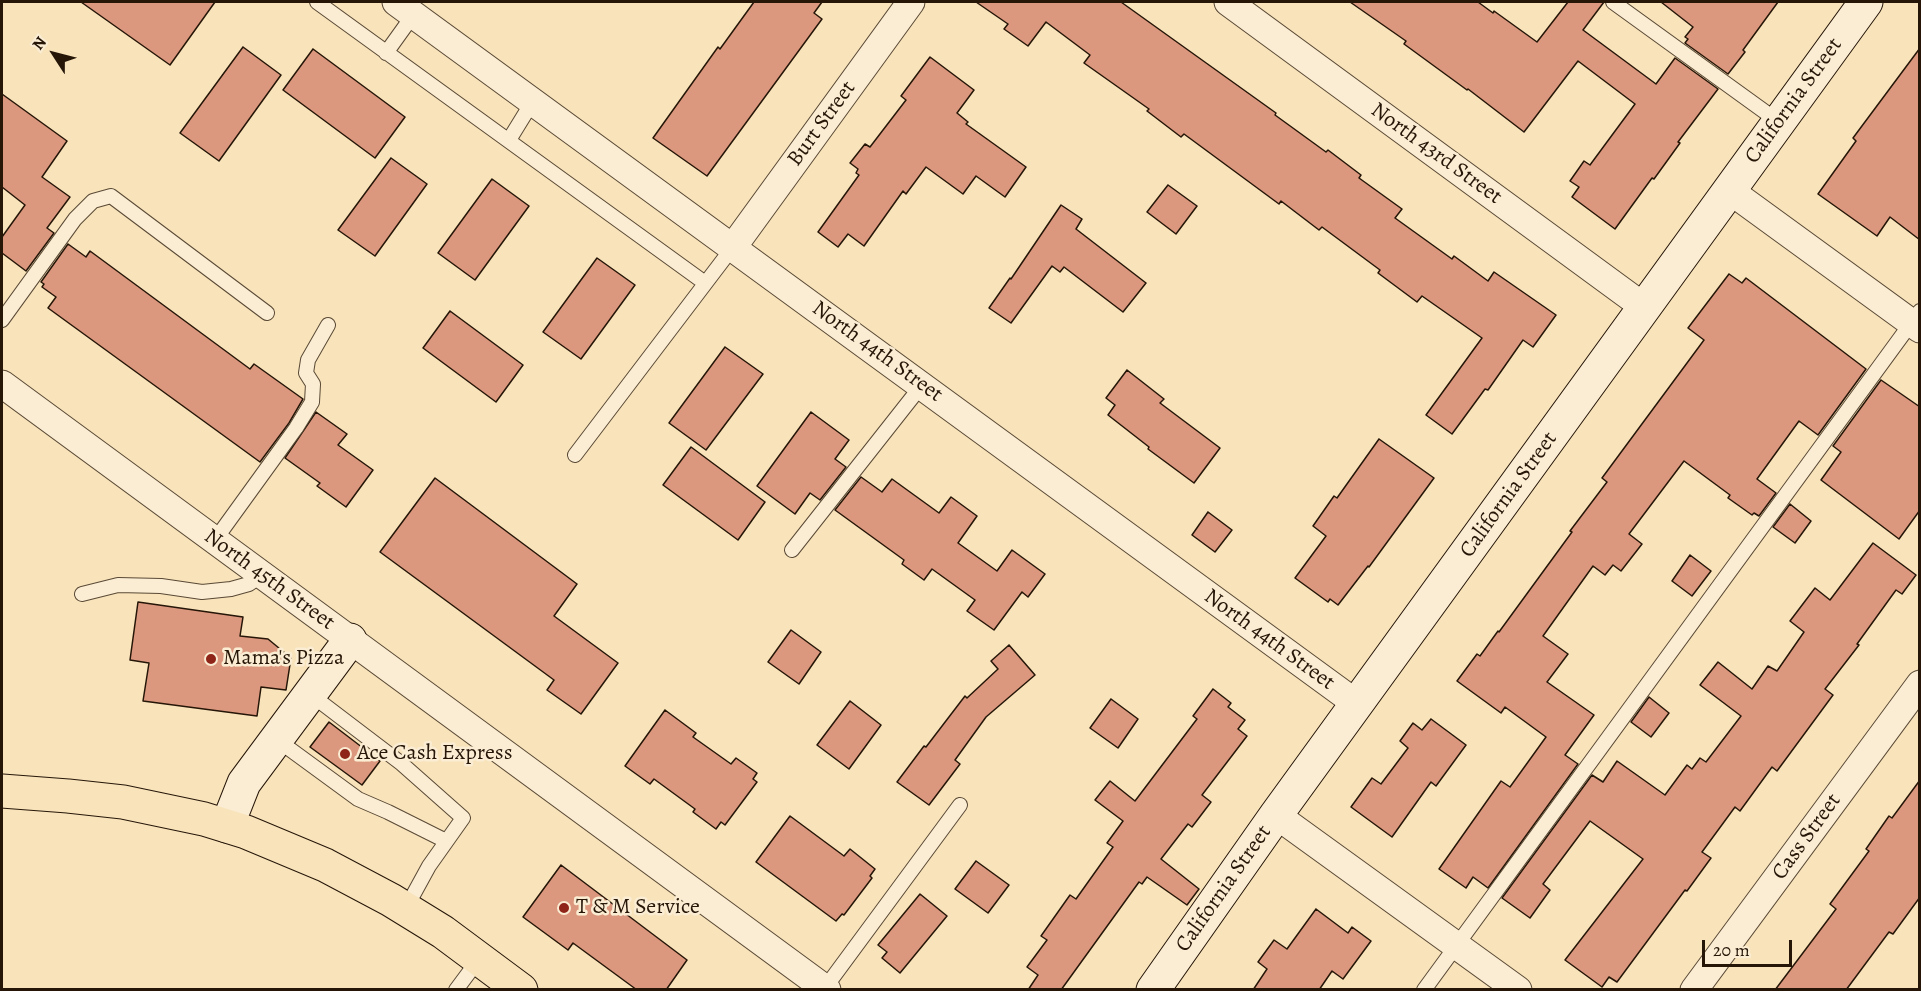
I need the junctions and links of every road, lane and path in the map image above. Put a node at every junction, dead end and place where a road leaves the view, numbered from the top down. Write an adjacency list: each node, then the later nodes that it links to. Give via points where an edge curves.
1 (317, 2): 7 (lane)
2 (911, 2): 12 (street, Burt Street)
3 (1228, 2): 14 (street, North 43rd Street)
4 (1613, 2): 9 (lane)
5 (1866, 2): 9 (street, California Street)
6 (405, 8): 7 (lane); 8 (street, North 44th Street)
7 (386, 53): 10 (lane)
8 (533, 101): 10 (lane); 12 (street, North 44th Street)
9 (1779, 122): 11 (street, California Street)
10 (509, 140): 13 (lane)
11 (1729, 190): 14 (street, California Street); 17 (street)
12 (733, 247): 13 (lane); 20 (street, North 44th Street)
13 (705, 283): 21 (lane)
14 (1644, 307): 29 (street, California Street)
15 (267, 313): 16 (lane, via 111,196 93,201 75,219)
16 (2, 320)
17 (1917, 321): 37 (lane)
18 (328, 325): 22 (lane, via 308,360 306,373 313,384 312,402)
19 (2, 384): 22 (street, North 45th Street)
20 (922, 385): 23 (lane); 29 (street, North 44th Street)
21 (575, 455)
22 (215, 540): 24 (street, North 45th Street)
23 (792, 550)
24 (261, 575): 25 (lane, via 249,584 231,589 202,592 118,585); 26 (street, North 45th Street)
25 (82, 594)
26 (350, 640): 28 (street); 39 (street, North 45th Street)
27 (1920, 684): 45 (street, Cass Street)
28 (310, 694): 30 (street); 35 (lane, via 402,764 463,818)
29 (1357, 704): 33 (street, California Street)
30 (276, 739): 34 (street, via 244,783); 35 (lane, via 352,795)
31 (2, 791): 34 (main road, via 123,802)
32 (960, 804): 39 (lane)
33 (1276, 815): 37 (street); 42 (street, California Street)
34 (227, 826): 36 (main road, via 304,855)
35 (447, 841): 36 (lane)
36 (406, 908): 38 (main road)
37 (1457, 945): 43 (lane); 44 (street)
38 (479, 959): 40 (lane); 41 (main road)
39 (826, 989)
40 (456, 990)
41 (521, 990)
42 (1153, 990)
43 (1424, 990)
44 (1518, 990)
45 (1694, 990)

